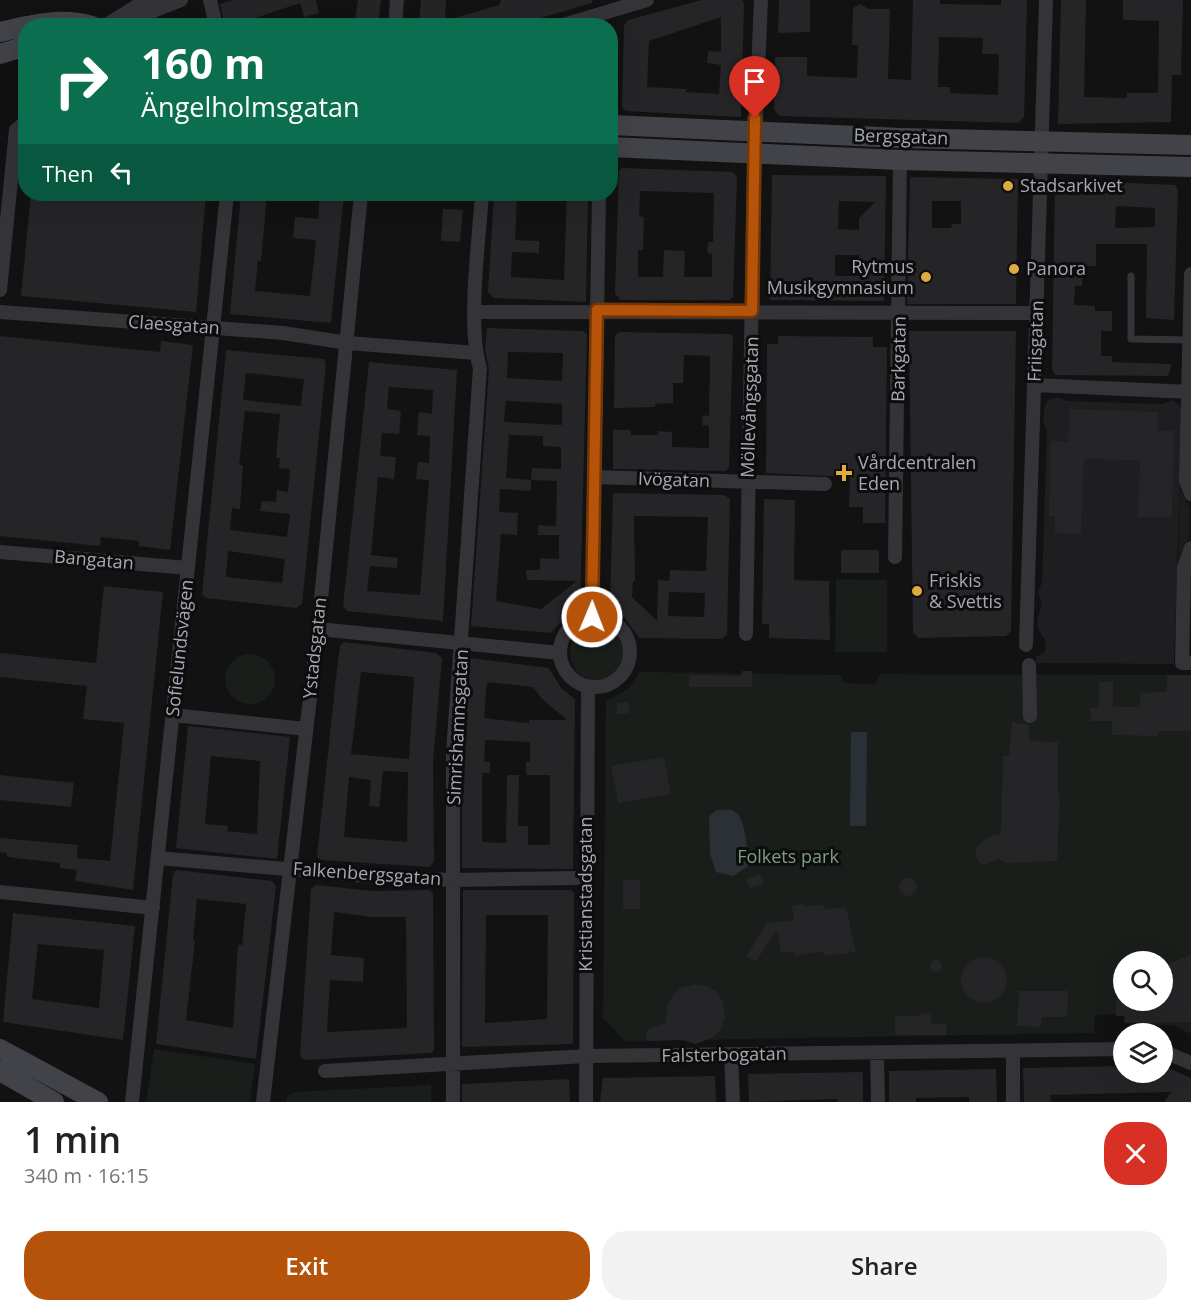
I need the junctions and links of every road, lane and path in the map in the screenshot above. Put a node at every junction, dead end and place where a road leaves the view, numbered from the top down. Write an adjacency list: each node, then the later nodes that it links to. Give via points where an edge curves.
1 (161, 0): 8 (street, via 137,6)
2 (181, 0): 9 (street)
3 (210, 0): 10 (street)
4 (397, 0): 11 (street)
5 (647, 0): 12 (street)
6 (760, 0): 19 (street, Möllevångsgatan)
7 (1046, 0): 20 (street, Friisgatan)
8 (118, 18)
9 (136, 18)
10 (214, 18)
11 (395, 18)
12 (587, 18)
13 (18, 28): 14 (street)
14 (0, 32)
15 (18, 48): 16 (street)
16 (0, 54)
17 (618, 125): 19 (street, Bergsgatan)
18 (18, 128): 25 (street)
19 (755, 132): 20 (street, Bergsgatan); 23 (street, Möllevångsgatan)
20 (1042, 141): 21 (street, Bergsgatan); 27 (street, Friisgatan)
21 (1191, 145)
22 (618, 147): 23 (street, Bergsgatan)
23 (754, 153): 26 (street, Bergsgatan); 37 (street, Möllevångsgatan)
24 (18, 155): 25 (street)
25 (13, 158): 35 (street)
26 (900, 160): 27 (street, Bergsgatan); 40 (street, Barkgatan)
27 (1041, 161): 28 (street, Bergsgatan); 41 (street, Friisgatan)
28 (1191, 167)
29 (226, 201): 42 (street, Sofielundsvägen)
30 (360, 201): 44 (street, Ystadsgatan)
31 (482, 201): 39 (street, Simrishamnsgatan)
32 (599, 201): 36 (street)
33 (1191, 274): 43 (street)
34 (1131, 276): 43 (lane, via 1131,339)
35 (0, 290)
36 (597, 310): 37 (street); 39 (street); 48 (street)
37 (752, 311): 40 (street); 49 (street, Möllevångsgatan)
38 (0, 312): 42 (street, Claesgatan)
39 (475, 312): 45 (street, Simrishamnsgatan)
40 (900, 312): 41 (street); 54 (street, Barkgatan)
41 (1036, 313): 46 (street, Friisgatan)
42 (213, 327): 44 (street, Claesgatan); 55 (street, Sofielundsvägen)
43 (1190, 340): 47 (street)
44 (348, 343): 45 (street, Claesgatan); 57 (street, Ystadsgatan)
45 (476, 353): 59 (street, Simrishamnsgatan, via 480,368)
46 (1034, 385): 47 (street); 60 (street, Friisgatan)
47 (1190, 392): 51 (street, via 1186,481)
48 (594, 477): 49 (street, Ivögatan); 56 (street)
49 (748, 482): 50 (street, Ivögatan); 58 (street, Möllevångsgatan)
50 (825, 484)
51 (1191, 494)
52 (1191, 548): 62 (street, via 1184,567)
53 (0, 552): 55 (street, Bangatan)
54 (895, 557)
55 (188, 568): 65 (street, Sofielundsvägen)
56 (592, 617): 61 (street, via 569,628); 64 (street, via 608,619 622,628 631,652 618,680)
57 (318, 629): 59 (street); 67 (street, Ystadsgatan)
58 (746, 634)
59 (462, 644): 61 (street); 71 (street, Simrishamnsgatan, via 453,753)
60 (1026, 645)
61 (560, 652): 64 (street, via 568,675)
62 (1186, 663)
63 (1029, 665): 66 (street)
64 (588, 687): 79 (street, Kristianstadsgatan)
65 (173, 715): 67 (street); 68 (street, Sofielundsvägen)
66 (1030, 716)
67 (306, 729): 69 (street, Ystadsgatan)
68 (159, 858): 69 (street, Falkenbergsgatan); 73 (street, Sofielundsvägen)
69 (290, 870): 71 (street, Falkenbergsgatan); 88 (street, Ystadsgatan)
70 (577, 878): 71 (street, Falkenbergsgatan)
71 (453, 880): 81 (street, Simrishamnsgatan)
72 (0, 892): 73 (street)
73 (153, 908): 87 (street, Sofielundsvägen)
74 (0, 1049): 86 (street)
75 (1113, 1049): 76 (street, Falsterbogatan)
76 (1012, 1051): 78 (street, Falsterbogatan); 93 (street)
77 (731, 1054): 78 (street, Falsterbogatan); 79 (street, Falsterbogatan); 91 (street)
78 (877, 1054): 92 (street)
79 (586, 1056): 81 (street, Falsterbogatan); 90 (street, Kristianstadsgatan)
80 (1173, 1056): 82 (street)
81 (455, 1063): 84 (street, Falsterbogatan); 89 (street, Simrishamnsgatan)
82 (1191, 1063)
83 (0, 1071): 85 (street)
84 (325, 1071)
85 (54, 1102)
86 (98, 1102)
87 (132, 1102)
88 (263, 1102)
89 (453, 1102)
90 (586, 1102)
91 (733, 1102)
92 (878, 1102)
93 (1013, 1102)

